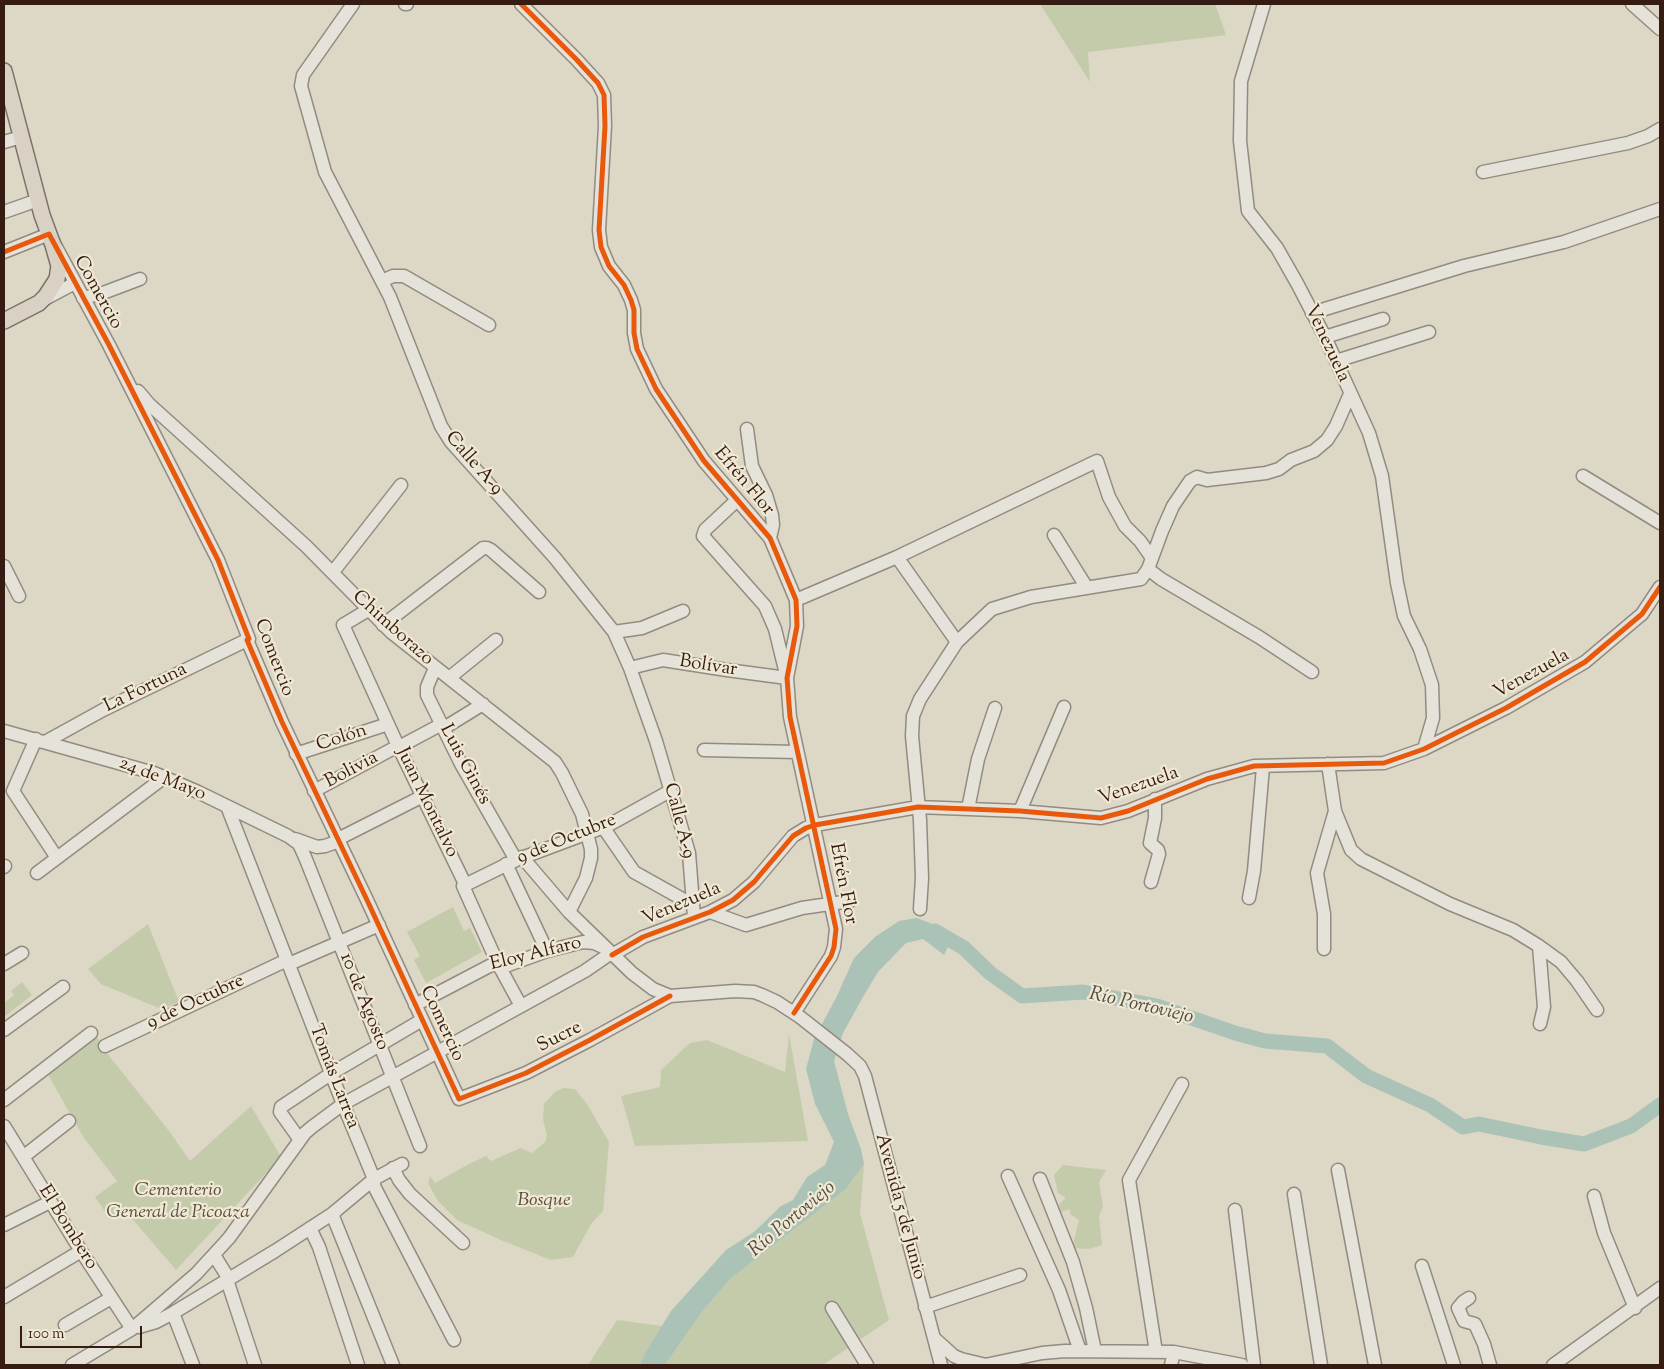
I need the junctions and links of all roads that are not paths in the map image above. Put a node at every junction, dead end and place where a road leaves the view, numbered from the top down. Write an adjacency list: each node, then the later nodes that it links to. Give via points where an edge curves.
1 (353, 4): 18 (street, Calle A-9, via 308,65 302,75 301,86 325,172)
2 (521, 4): 36 (street, Efrén Flor, via 576,59 604,94 601,247 631,300 638,348 656,389 704,461)
3 (1264, 4): 22 (street, Venezuela, via 1241,81 1240,141 1248,211 1276,248)
4 (1632, 4): 5 (street)
5 (1660, 29)
6 (4, 71): 7 (main road)
7 (7, 93): 9 (main road)
8 (1660, 129): 11 (street, via 1628,143)
9 (21, 137): 10 (street); 12 (main road)
10 (4, 142)
11 (1483, 172)
12 (38, 200): 14 (street); 15 (main road)
13 (1660, 209): 22 (street, via 1564,242 1464,266)
14 (4, 212)
15 (49, 234): 16 (street); 19 (street, Comercio); 21 (main road, via 57,258 57,279)
16 (4, 252)
17 (140, 279): 20 (street)
18 (382, 281): 25 (street, via 404,276); 52 (street, Calle A-9, via 440,426 555,558)
19 (75, 284): 20 (street, Comercio); 21 (street)
20 (83, 298): 29 (street, Comercio)
21 (39, 303): 24 (main road)
22 (1312, 313): 27 (street, Venezuela)
23 (1382, 319): 27 (street)
24 (4, 321)
25 (489, 324)
26 (1429, 332): 28 (street)
27 (1325, 337): 28 (street, Venezuela)
28 (1336, 360): 30 (street, Venezuela)
29 (123, 371): 31 (street, Chimborazo, via 141,396); 32 (street, Comercio)
30 (1350, 394): 41 (street, via 1336,426 1314,451 1266,473 1190,481 1173,506); 69 (street, Venezuela, via 1369,433 1382,476 1404,616 1432,685 1433,718)
31 (168, 419): 32 (street, via 154,421); 43 (street, Chimborazo)
32 (150, 428): 53 (street, Comercio, via 218,560 249,638)
33 (747, 428): 39 (street, via 752,466 772,515)
34 (1583, 476): 37 (street)
35 (400, 485): 43 (street)
36 (736, 500): 39 (street, Efrén Flor); 60 (street, via 705,530 703,536 766,606)
37 (1660, 523)
38 (1054, 535): 45 (street)
39 (770, 538): 48 (street, Efrén Flor)
40 (897, 557): 41 (street, via 1097,461 1109,497 1124,526 1140,541); 48 (street); 55 (street)
41 (1150, 563): 45 (street, via 1141,579); 58 (street, via 1161,579)
42 (5, 571): 47 (street)
43 (332, 572): 49 (street, Chimborazo)
44 (1660, 587): 69 (street, Venezuela, via 1642,614 1585,662 1506,708)
45 (1087, 588): 55 (street, via 1031,597 992,609)
46 (539, 592): 51 (street, via 491,550 483,548)
47 (19, 596)
48 (796, 600): 60 (street, Efrén Flor, via 798,626)
49 (368, 610): 51 (street, Chimborazo); 64 (street, Juan Montalvo, via 343,625)
50 (683, 612): 52 (street, via 642,628)
51 (383, 625): 56 (street, Chimborazo)
52 (614, 632): 57 (street, Calle A-9)
53 (247, 640): 67 (street, La Fortuna); 72 (street, Comercio)
54 (496, 640): 59 (street)
55 (957, 642): 81 (street, via 920,699 913,716)
56 (435, 668): 59 (street, Chimborazo); 65 (street, Luis Ginés, via 426,692)
57 (630, 668): 60 (street, Bolívar, via 663,660); 77 (street, Calle A-9)
58 (1312, 672)
59 (449, 678): 61 (street, Chimborazo)
60 (787, 678): 71 (street, Efrén Flor)
61 (483, 704): 65 (street, Bolivia); 86 (street, Chimborazo, via 555,762)
62 (1064, 707): 83 (street)
63 (996, 708): 82 (street, via 978,759)
64 (388, 724): 68 (street, Juan Montalvo); 72 (street, Colón)
65 (443, 726): 68 (street, Bolivia); 95 (street, Luis Ginés)
66 (4, 731): 67 (street, 24 de Mayo)
67 (41, 740): 75 (street, 24 de Mayo); 94 (street, via 12,791)
68 (399, 747): 76 (street, Bolivia); 78 (street, Juan Montalvo)
69 (1424, 749): 73 (street, Venezuela, via 1384,763)
70 (704, 750): 71 (street)
71 (797, 752): 87 (street, Efrén Flor)
72 (296, 754): 76 (street, Comercio)
73 (1328, 764): 74 (street, Venezuela); 84 (street)
74 (1264, 767): 79 (street, Venezuela, via 1254,766 1207,779); 99 (street)
75 (162, 776): 80 (street, 24 de Mayo); 94 (street)
76 (314, 791): 92 (street, Comercio)
77 (670, 791): 89 (street, 9 de Octubre); 102 (street, Calle A-9, via 689,853)
78 (423, 796): 92 (street); 98 (street, Juan Montalvo)
79 (1155, 799): 83 (street, Venezuela, via 1100,818); 97 (street, via 1150,843 1159,854)
80 (227, 806): 85 (street, 24 de Mayo); 88 (street, Tomás Larrea)
81 (918, 807): 82 (street, Venezuela); 87 (street, Venezuela); 103 (street, via 922,878)
82 (968, 809): 83 (street, Venezuela)
83 (1020, 811)
84 (1335, 811): 108 (street, via 1351,850 1361,859 1450,904 1513,930); 109 (street, via 1318,873 1324,914)
85 (241, 813): 88 (street); 91 (street, 24 de Mayo)
86 (582, 814): 89 (street, via 594,824); 90 (street, Chimborazo)
87 (815, 825): 101 (street, Efrén Flor); 105 (street, Venezuela, via 792,836 741,894)
88 (236, 827): 113 (street, Tomás Larrea)
89 (605, 827): 90 (street, 9 de Octubre); 102 (street, via 634,872)
90 (588, 832): 95 (street, 9 de Octubre); 104 (street, Chimborazo, via 591,849 589,868)
91 (288, 836): 92 (street, via 317,847); 93 (street, 24 de Mayo, via 298,844)
92 (338, 840): 93 (street); 106 (street, Comercio)
93 (305, 857): 107 (street, 10 de Agosto)
94 (57, 858): 96 (street)
95 (515, 860): 98 (street, 9 de Octubre); 104 (street, Luis Ginés); 110 (street)
96 (37, 873)
97 (1150, 882)
98 (464, 885): 115 (street, Juan Montalvo)
99 (1249, 898)
100 (850, 901): 101 (street)
101 (832, 902): 105 (street, via 746,925); 121 (street, Efrén Flor, via 836,929 834,947)
102 (690, 908): 105 (street, Venezuela); 112 (street, Venezuela, via 643,937)
103 (920, 909)
104 (569, 912): 112 (street, Luis Ginés)
105 (710, 912)
106 (379, 924): 107 (street, 9 de Octubre); 118 (street, Comercio)
107 (338, 943): 113 (street, 9 de Octubre); 126 (street, 10 de Agosto)
108 (1539, 946): 120 (street, via 1561,962); 123 (street, via 1544,1008)
109 (1324, 949)
110 (547, 951): 112 (street, Eloy Alfaro, via 583,942 594,943); 115 (street, Eloy Alfaro)
111 (22, 952): 114 (street)
112 (609, 952): 117 (street, Luis Ginés, via 647,985); 119 (street, Venezuela, via 585,971)
113 (288, 962): 127 (street, 9 de Octubre); 129 (street, Tomás Larrea)
114 (4, 964)
115 (498, 965): 118 (street, Eloy Alfaro); 119 (street, Juan Montalvo)
116 (63, 987): 124 (street)
117 (670, 996): 121 (street, Avenida 5 de Junio, via 754,992); 132 (street, Sucre, via 526,1072)
118 (415, 1005): 122 (street, Comercio)
119 (521, 1006): 128 (street, Venezuela)
120 (1597, 1010)
121 (797, 1015): 161 (street, Avenida 5 de Junio, via 860,1066)
122 (422, 1020): 126 (street); 128 (street, Comercio)
123 (1540, 1024)
124 (4, 1030)
125 (91, 1033): 133 (street)
126 (381, 1045): 129 (street); 130 (street, 10 de Agosto)
127 (105, 1046)
128 (437, 1051): 130 (street, Venezuela); 132 (street, Comercio)
129 (332, 1073): 134 (street, Tomás Larrea); 137 (street, via 281,1107 280,1112)
130 (393, 1075): 134 (street, Venezuela); 138 (street, 10 de Agosto)
131 (1182, 1084): 171 (street, via 1129,1180)
132 (459, 1099)
133 (4, 1100)
134 (343, 1104): 137 (street, Venezuela, via 308,1130); 143 (street, Tomás Larrea)
135 (69, 1121): 139 (street)
136 (4, 1126): 139 (street, El Bombero)
137 (300, 1140): 153 (street, Venezuela)
138 (420, 1146)
139 (23, 1157): 146 (street, El Bombero)
140 (1338, 1170): 185 (street)
141 (1008, 1176): 169 (street, via 1060,1290)
142 (1040, 1179): 170 (street, via 1068,1248)
143 (374, 1183): 148 (street); 151 (street, via 398,1166 399,1180 410,1194); 168 (street, Tomás Larrea)
144 (1294, 1194): 184 (street)
145 (1594, 1196): 163 (street, via 1604,1233)
146 (50, 1202): 149 (street); 152 (street, El Bombero)
147 (1235, 1210): 183 (street)
148 (332, 1214): 150 (street); 177 (street)
149 (4, 1225)
150 (310, 1228): 156 (street); 176 (street)
151 (462, 1243)
152 (81, 1251): 158 (street); 159 (street, El Bombero)
153 (214, 1255): 156 (street); 166 (street, Venezuela)
154 (1422, 1266): 186 (street)
155 (1020, 1275): 161 (street)
156 (228, 1279): 164 (street); 175 (street)
157 (1660, 1288): 163 (street)
158 (4, 1297)
159 (111, 1298): 165 (street); 166 (street, El Bombero)
160 (1469, 1298): 187 (street, via 1458,1308 1464,1321 1475,1324)
161 (925, 1307): 167 (street, Avenida 5 de Junio)
162 (832, 1308): 178 (street)
163 (1635, 1308): 188 (street)
164 (173, 1313): 166 (street); 174 (street)
165 (65, 1325)
166 (132, 1329): 173 (street, Venezuela)
167 (934, 1338): 179 (street, Avenida 5 de Junio); 180 (street, via 949,1353)
168 (454, 1340)
169 (1080, 1351): 170 (street); 180 (street, via 1042,1353)
170 (1095, 1351): 171 (street)
171 (1156, 1352): 172 (street)
172 (1174, 1352): 181 (street); 182 (street)
173 (72, 1365)
174 (194, 1365)
175 (256, 1365)
176 (358, 1365)
177 (393, 1365)
178 (866, 1365)
179 (941, 1365)
180 (985, 1365)
181 (1171, 1365)
182 (1242, 1365)
183 (1254, 1365)
184 (1321, 1365)
185 (1375, 1365)
186 (1454, 1365)
187 (1490, 1365)
188 (1553, 1365)

